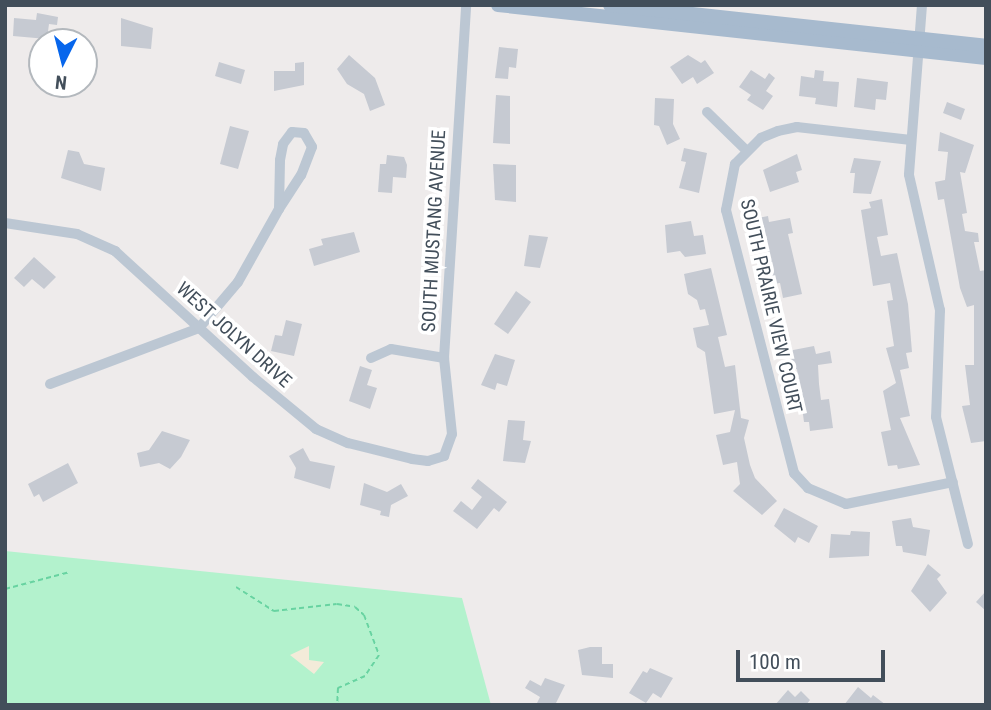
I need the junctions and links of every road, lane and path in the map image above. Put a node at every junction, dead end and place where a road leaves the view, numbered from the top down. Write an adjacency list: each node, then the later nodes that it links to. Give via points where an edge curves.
1 (466, 5): 15 (street, SOUTH MUSTANG AVENUE)
2 (498, 5): 5 (main road)
3 (610, 5): 5 (main road)
4 (922, 5): 5 (street)
5 (918, 44): 6 (main road); 7 (main road); 9 (street)
6 (986, 46)
7 (986, 58)
8 (707, 112): 10 (street)
9 (911, 140): 10 (street, via 797,127 761,138); 18 (street, via 912,200 940,310 936,417)
10 (746, 150): 18 (street, SOUTH PRAIRIE VIEW COURT, via 729,178 726,210 794,472 808,488 846,504)
11 (279, 208): 11 (street, via 310,159 310,138 299,131 286,136 283,144); 13 (street, via 238,282)
12 (5, 223): 13 (street, WEST JOLYN DRIVE, via 76,234 115,251)
13 (199, 328): 16 (street); 17 (street, WEST JOLYN DRIVE, via 316,429 348,443 412,459)
14 (371, 358): 15 (street, via 391,349)
15 (444, 358): 17 (street, SOUTH MUSTANG AVENUE, via 452,435)
16 (50, 384)
17 (444, 456)
18 (953, 482): 19 (street)
19 (968, 544)
20 (70, 572): 22 (path)
21 (236, 587): 23 (path, via 274,611 337,604 355,607 364,615 379,655 365,676 338,688)
22 (5, 589)
23 (337, 705)

